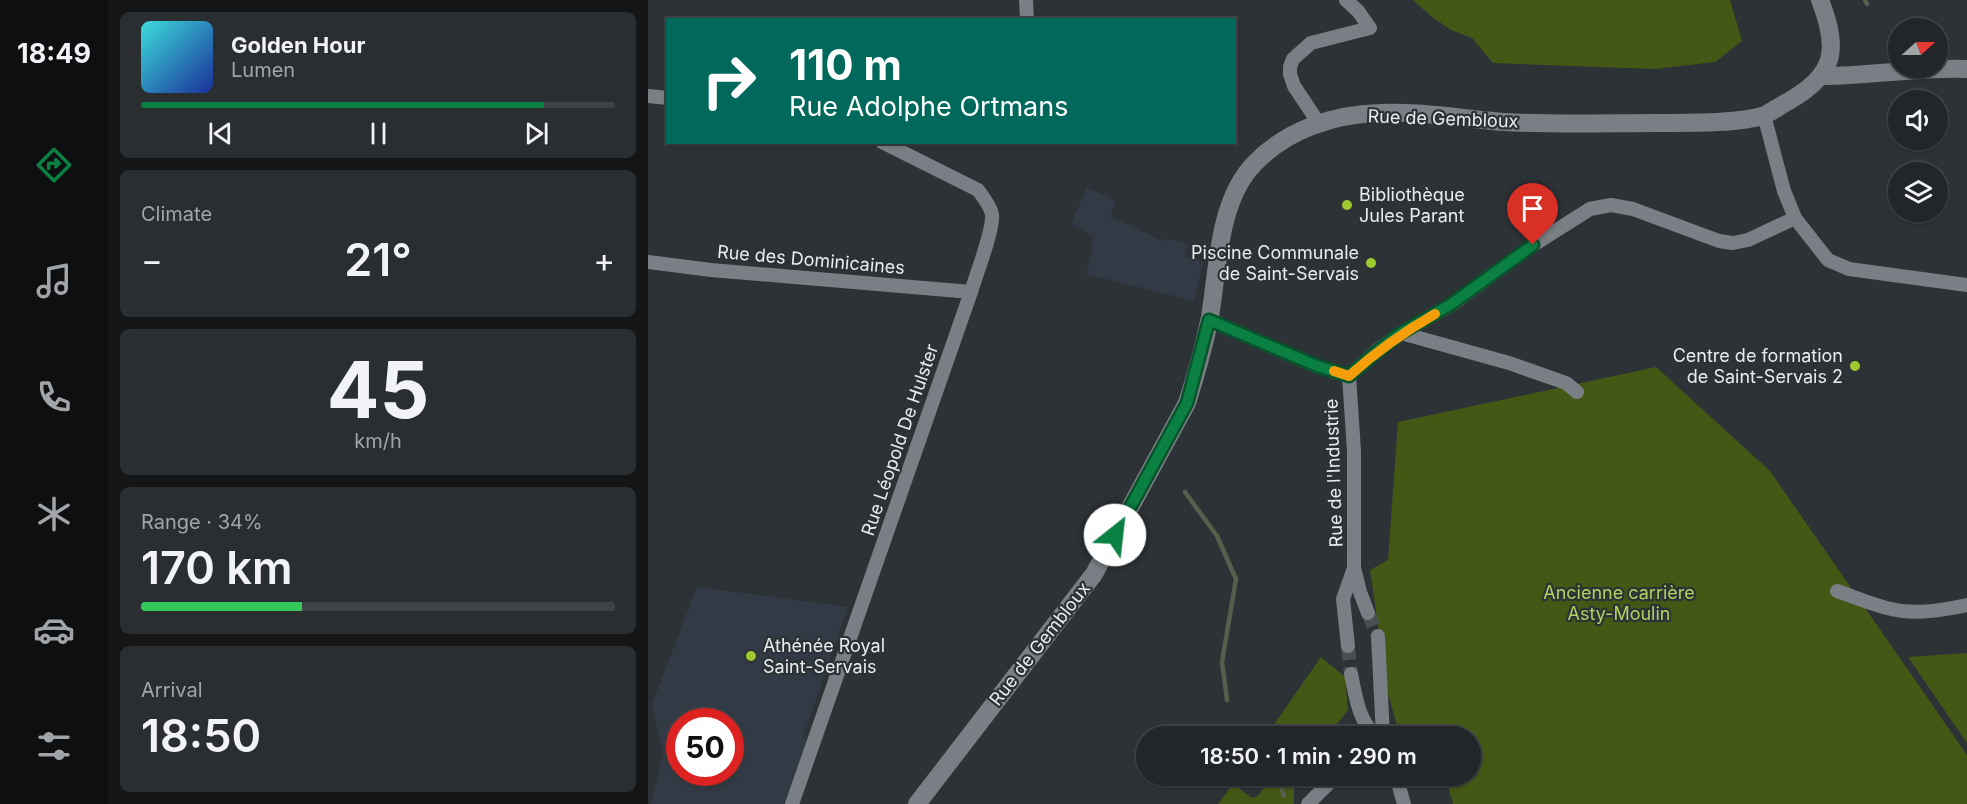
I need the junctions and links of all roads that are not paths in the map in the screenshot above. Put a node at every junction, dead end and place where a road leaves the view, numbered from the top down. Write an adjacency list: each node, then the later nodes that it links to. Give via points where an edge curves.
1 (1026, 0): 4 (street)
2 (1346, 0): 10 (street, via 1370,27 1311,43 1300,51 1290,67 1294,86)
3 (1820, 0): 6 (main road, via 1831,48)
4 (1027, 18)
5 (1967, 69): 6 (main road)
6 (1822, 76): 9 (main road, Rue de Gembloux, via 1804,93)
7 (648, 96): 8 (street)
8 (666, 98)
9 (1764, 115): 10 (main road, Rue de Gembloux, via 1687,123 1532,122 1378,113); 12 (street, via 1784,191)
10 (1318, 122): 16 (main road, Rue de Gembloux, via 1281,141 1254,164 1234,194 1227,211)
11 (886, 144): 15 (street, Rue Léopold De Hulster, via 978,190 987,203 991,227)
12 (1796, 219): 14 (street, via 1828,260 1849,268); 17 (street, via 1733,243 1633,209 1611,205 1590,209 1450,305)
13 (648, 262): 15 (street, Rue des Dominicaines)
14 (1967, 285)
15 (971, 291): 31 (street, Rue Léopold De Hulster)
16 (1209, 320): 18 (street); 32 (main road, Rue de Gembloux, via 1187,403 1094,574)
17 (1401, 333): 18 (street); 19 (street, via 1509,363 1566,383)
18 (1349, 376): 20 (street, Rue de l'Industrie, via 1354,451)
19 (1577, 392)
20 (1354, 568): 23 (street, Rue de l'Industrie); 25 (street, Rue de l'Industrie, via 1343,599)
21 (1837, 591): 22 (street, via 1909,612)
22 (1967, 605)
23 (1368, 613)
24 (1378, 636): 28 (street)
25 (1348, 646)
26 (1352, 674): 27 (street, via 1358,710)
27 (1367, 726)
28 (1382, 726)
29 (1326, 786): 33 (street)
30 (1399, 786): 34 (street)
31 (792, 804)
32 (917, 804)
33 (1308, 804)
34 (1404, 804)

